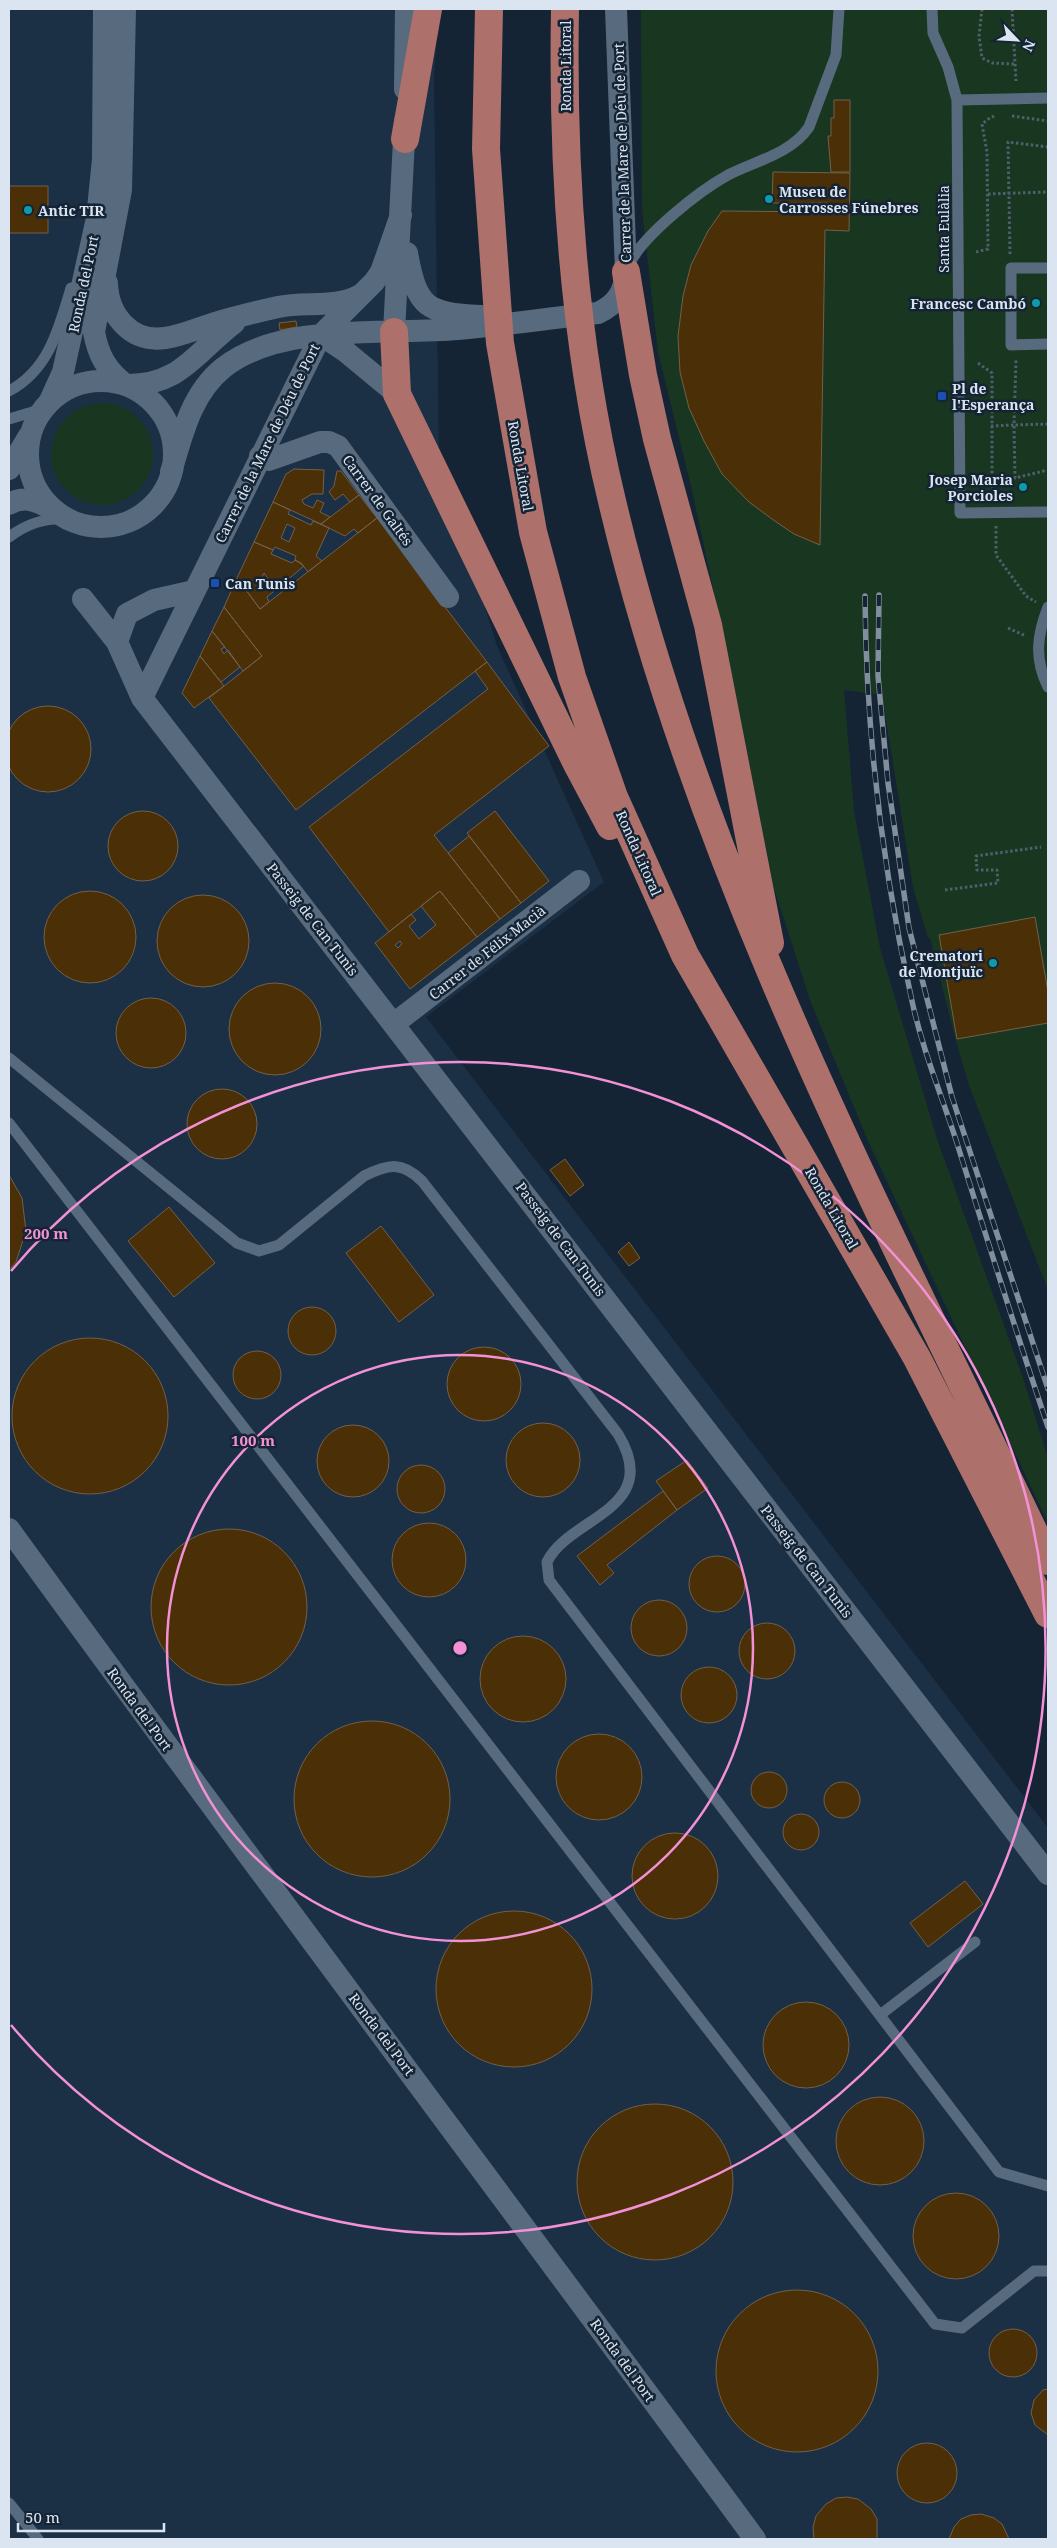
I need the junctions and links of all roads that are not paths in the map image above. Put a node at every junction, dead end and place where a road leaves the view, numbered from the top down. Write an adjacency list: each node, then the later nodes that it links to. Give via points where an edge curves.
1 (104, 9): 18 (street, Ronda del Port, via 103,159)
2 (125, 9): 20 (street, Ronda del Port, via 124,151 121,190)
3 (406, 9): 15 (street, Carrer de la Mare de Déu de Port)
4 (428, 9): 15 (highway)
5 (476, 9): 16 (highway)
6 (489, 9): 16 (highway, Ronda Litoral)
7 (565, 9): 50 (highway, Ronda Litoral, via 566,166 570,226 582,343 611,498 655,666 686,759 727,870)
8 (616, 9): 21 (street, Carrer de la Mare de Déu de Port)
9 (830, 9): 12 (lane)
10 (839, 9): 12 (lane)
11 (932, 9): 14 (lane, Santa Eulàlia, via 933,33 948,67)
12 (839, 35): 21 (lane, via 836,55 809,127 802,137 791,146 712,185 652,232)
13 (1048, 98): 14 (lane)
14 (957, 100): 38 (lane, Santa Eulàlia, via 960,513)
15 (405, 140): 17 (street, Carrer de la Mare de Déu de Port)
16 (486, 149): 49 (highway, Ronda Litoral, via 500,343 533,532 572,676 614,797)
17 (401, 215): 22 (street, via 381,272); 24 (street, Carrer de la Mare de Déu de Port, via 414,288 426,303 447,313); 25 (street, Carrer de la Mare de Déu de Port)
18 (97, 218): 29 (lane, via 48,352 37,370); 31 (street, Ronda del Port, via 63,372)
19 (1048, 268): 27 (lane, via 1011,268 1012,345)
20 (107, 270): 23 (street, via 111,308 125,326 143,337 175,336); 28 (street, Ronda del Port, via 95,318 96,342 107,368)
21 (626, 272): 24 (street, Carrer de la Mare de Déu de Port, via 619,298 609,308 598,313); 50 (highway, via 643,375 708,626)
22 (365, 292): 23 (street, via 335,304 305,302); 26 (street)
23 (245, 314): 28 (street, via 171,377 150,384)
24 (536, 319): 25 (street, Carrer de la Mare de Déu de Port, via 459,329)
25 (394, 332): 26 (street, Carrer de la Mare de Déu de Port); 30 (highway)
26 (321, 335): 30 (street); 34 (street, Carrer de la Mare de Déu de Port); 36 (street, via 270,343 253,349 223,368 208,382 192,408)
27 (1048, 344)
28 (126, 384): 31 (street, via 103,380 88,382 74,386); 36 (street, via 150,398 164,416 173,440)
29 (9, 391)
30 (397, 394): 49 (highway, via 577,764)
31 (47, 405): 32 (lane); 33 (street)
32 (9, 419)
33 (33, 429): 35 (street); 39 (street, via 28,458 32,478 43,499)
34 (260, 456): 41 (street, Carrer de la Mare de Déu de Port); 42 (street, Carrer de Galtés, via 269,460 320,442 338,446)
35 (9, 468)
36 (171, 472): 39 (street, via 161,496 131,522 93,527)
37 (9, 504): 39 (street, via 31,499)
38 (1048, 512)
39 (60, 514): 40 (lane, via 58,518 34,522)
40 (9, 537)
41 (194, 591): 45 (street, via 154,600 127,614); 47 (street, Carrer de la Mare de Déu de Port)
42 (448, 597)
43 (83, 599): 45 (street, Passeig de Can Tunis)
44 (1048, 607): 46 (lane, via 1036,647 1040,671)
45 (117, 642): 47 (street, Passeig de Can Tunis)
46 (1048, 687)
47 (142, 698): 51 (street, Passeig de Can Tunis)
48 (579, 881): 51 (street, Carrer de Félix Macià)
49 (685, 955): 56 (highway, Ronda Litoral, via 917,1358)
50 (785, 1010): 55 (highway, Ronda Litoral)
51 (395, 1023): 57 (street, Passeig de Can Tunis)
52 (9, 1058): 59 (lane, via 248,1249 259,1251 279,1244 364,1176 376,1170 387,1166 406,1168 422,1181 618,1434 628,1455 628,1479 618,1500 555,1549 547,1562 549,1580)
53 (9, 1123): 61 (lane, via 935,2324 962,2328 1034,2271)
54 (9, 1529): 64 (street, Ronda del Port)
55 (1048, 1561)
56 (1048, 1614)
57 (1048, 1874)
58 (975, 1942): 59 (lane)
59 (880, 2015): 60 (lane, via 999,2172)
60 (1048, 2186)
61 (1048, 2271)
62 (9, 2503): 63 (lane)
63 (38, 2539)
64 (755, 2539)

